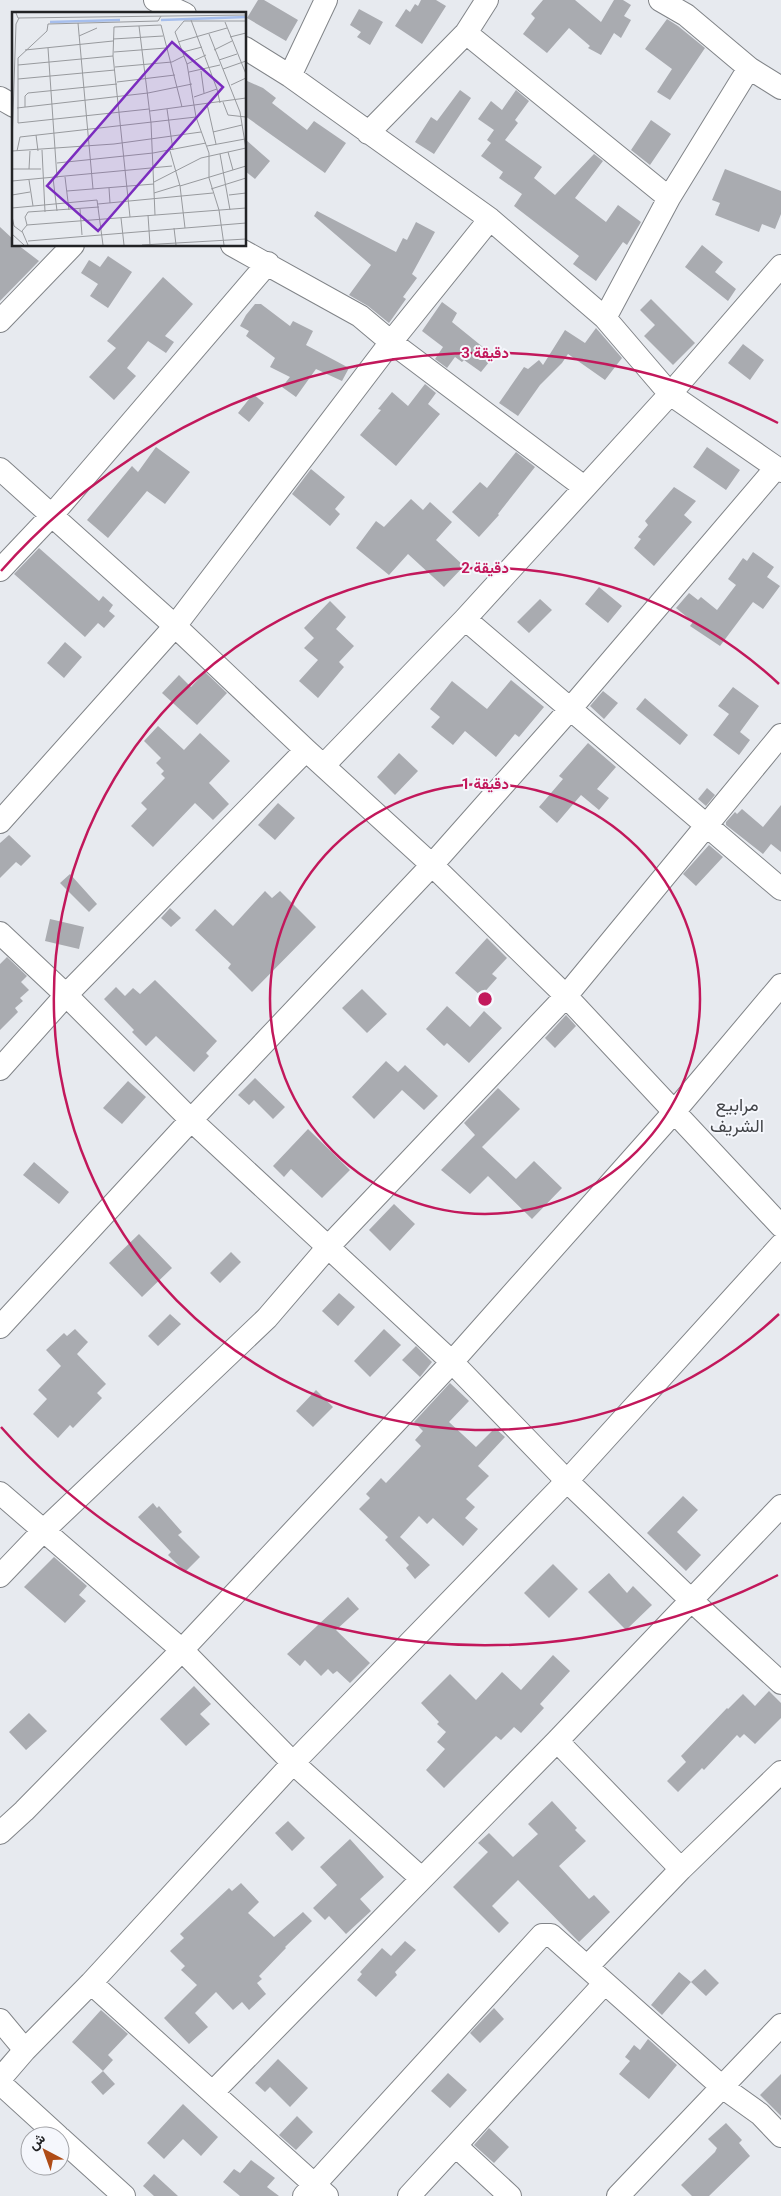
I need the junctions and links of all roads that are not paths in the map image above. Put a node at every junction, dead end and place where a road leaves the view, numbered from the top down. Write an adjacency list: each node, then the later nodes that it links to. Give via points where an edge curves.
1 (326, 0): 8 (street)
2 (487, 0): 5 (street)
3 (660, 0): 4 (street)
4 (690, 7): 7 (street)
5 (466, 33): 12 (street); 13 (street)
6 (246, 49): 8 (street)
7 (749, 68): 9 (street); 13 (street)
8 (290, 76): 12 (street)
9 (781, 88)
10 (0, 98): 11 (street)
11 (12, 105)
12 (368, 133): 14 (street)
13 (669, 198): 19 (street)
14 (490, 220): 19 (street); 21 (street)
15 (72, 246): 20 (street)
16 (234, 246): 17 (street)
17 (268, 263): 21 (street, via 360,316); 26 (street)
18 (779, 272): 22 (street)
19 (605, 318): 22 (street)
20 (0, 322)
21 (391, 342): 25 (street); 29 (street)
22 (670, 394): 24 (street); 25 (street)
23 (0, 469): 26 (street)
24 (778, 469): 30 (street)
25 (584, 487): 28 (street)
26 (52, 515): 27 (street); 29 (street)
27 (0, 570)
28 (465, 620): 30 (street); 33 (street)
29 (175, 626): 32 (street); 34 (street)
30 (571, 708): 35 (street); 36 (street)
31 (781, 735): 35 (street)
32 (306, 750): 33 (street); 40 (street)
33 (324, 765): 36 (street)
34 (0, 822)
35 (706, 826): 37 (street); 41 (street)
36 (432, 865): 41 (street); 44 (street)
37 (781, 889)
38 (0, 934): 40 (street)
39 (781, 985): 43 (street)
40 (66, 995): 42 (street); 44 (street)
41 (566, 996): 43 (street); 47 (street)
42 (0, 1069)
43 (674, 1112): 45 (street); 49 (street)
44 (191, 1120): 47 (street); 48 (street)
45 (781, 1226)
46 (781, 1246): 50 (street)
47 (328, 1247): 49 (street); 53 (street, via 267,1318)
48 (0, 1327)
49 (452, 1362): 50 (street); 56 (street)
50 (567, 1481): 55 (street); 59 (street)
51 (0, 1493): 53 (street)
52 (781, 1506): 55 (street)
53 (43, 1530): 54 (street); 56 (street)
54 (0, 1576)
55 (692, 1601): 57 (street); 58 (street)
56 (182, 1650): 59 (street); 61 (street)
57 (781, 1683)
58 (557, 1741): 62 (street); 63 (street)
59 (293, 1763): 63 (street); 65 (street)
60 (781, 1772): 62 (street)
61 (0, 1833)
62 (681, 1869): 64 (street)
63 (421, 1878): 73 (street)
64 (587, 1967): 66 (street); 78 (street, via 551,1935 542,1935)
65 (91, 1983): 69 (street); 73 (street)
66 (604, 1984): 72 (street); 76 (street)
67 (0, 2020): 69 (street)
68 (781, 2025): 72 (street)
69 (25, 2050): 70 (street)
70 (0, 2079)
71 (0, 2083): 74 (street)
72 (721, 2086): 75 (street, via 760,2114); 82 (street)
73 (213, 2092): 78 (street)
74 (47, 2126)
75 (781, 2136)
76 (456, 2146): 80 (street); 81 (street)
77 (70, 2147): 79 (street)
78 (315, 2192)
79 (124, 2196)
80 (409, 2196)
81 (510, 2196)
82 (618, 2196)

